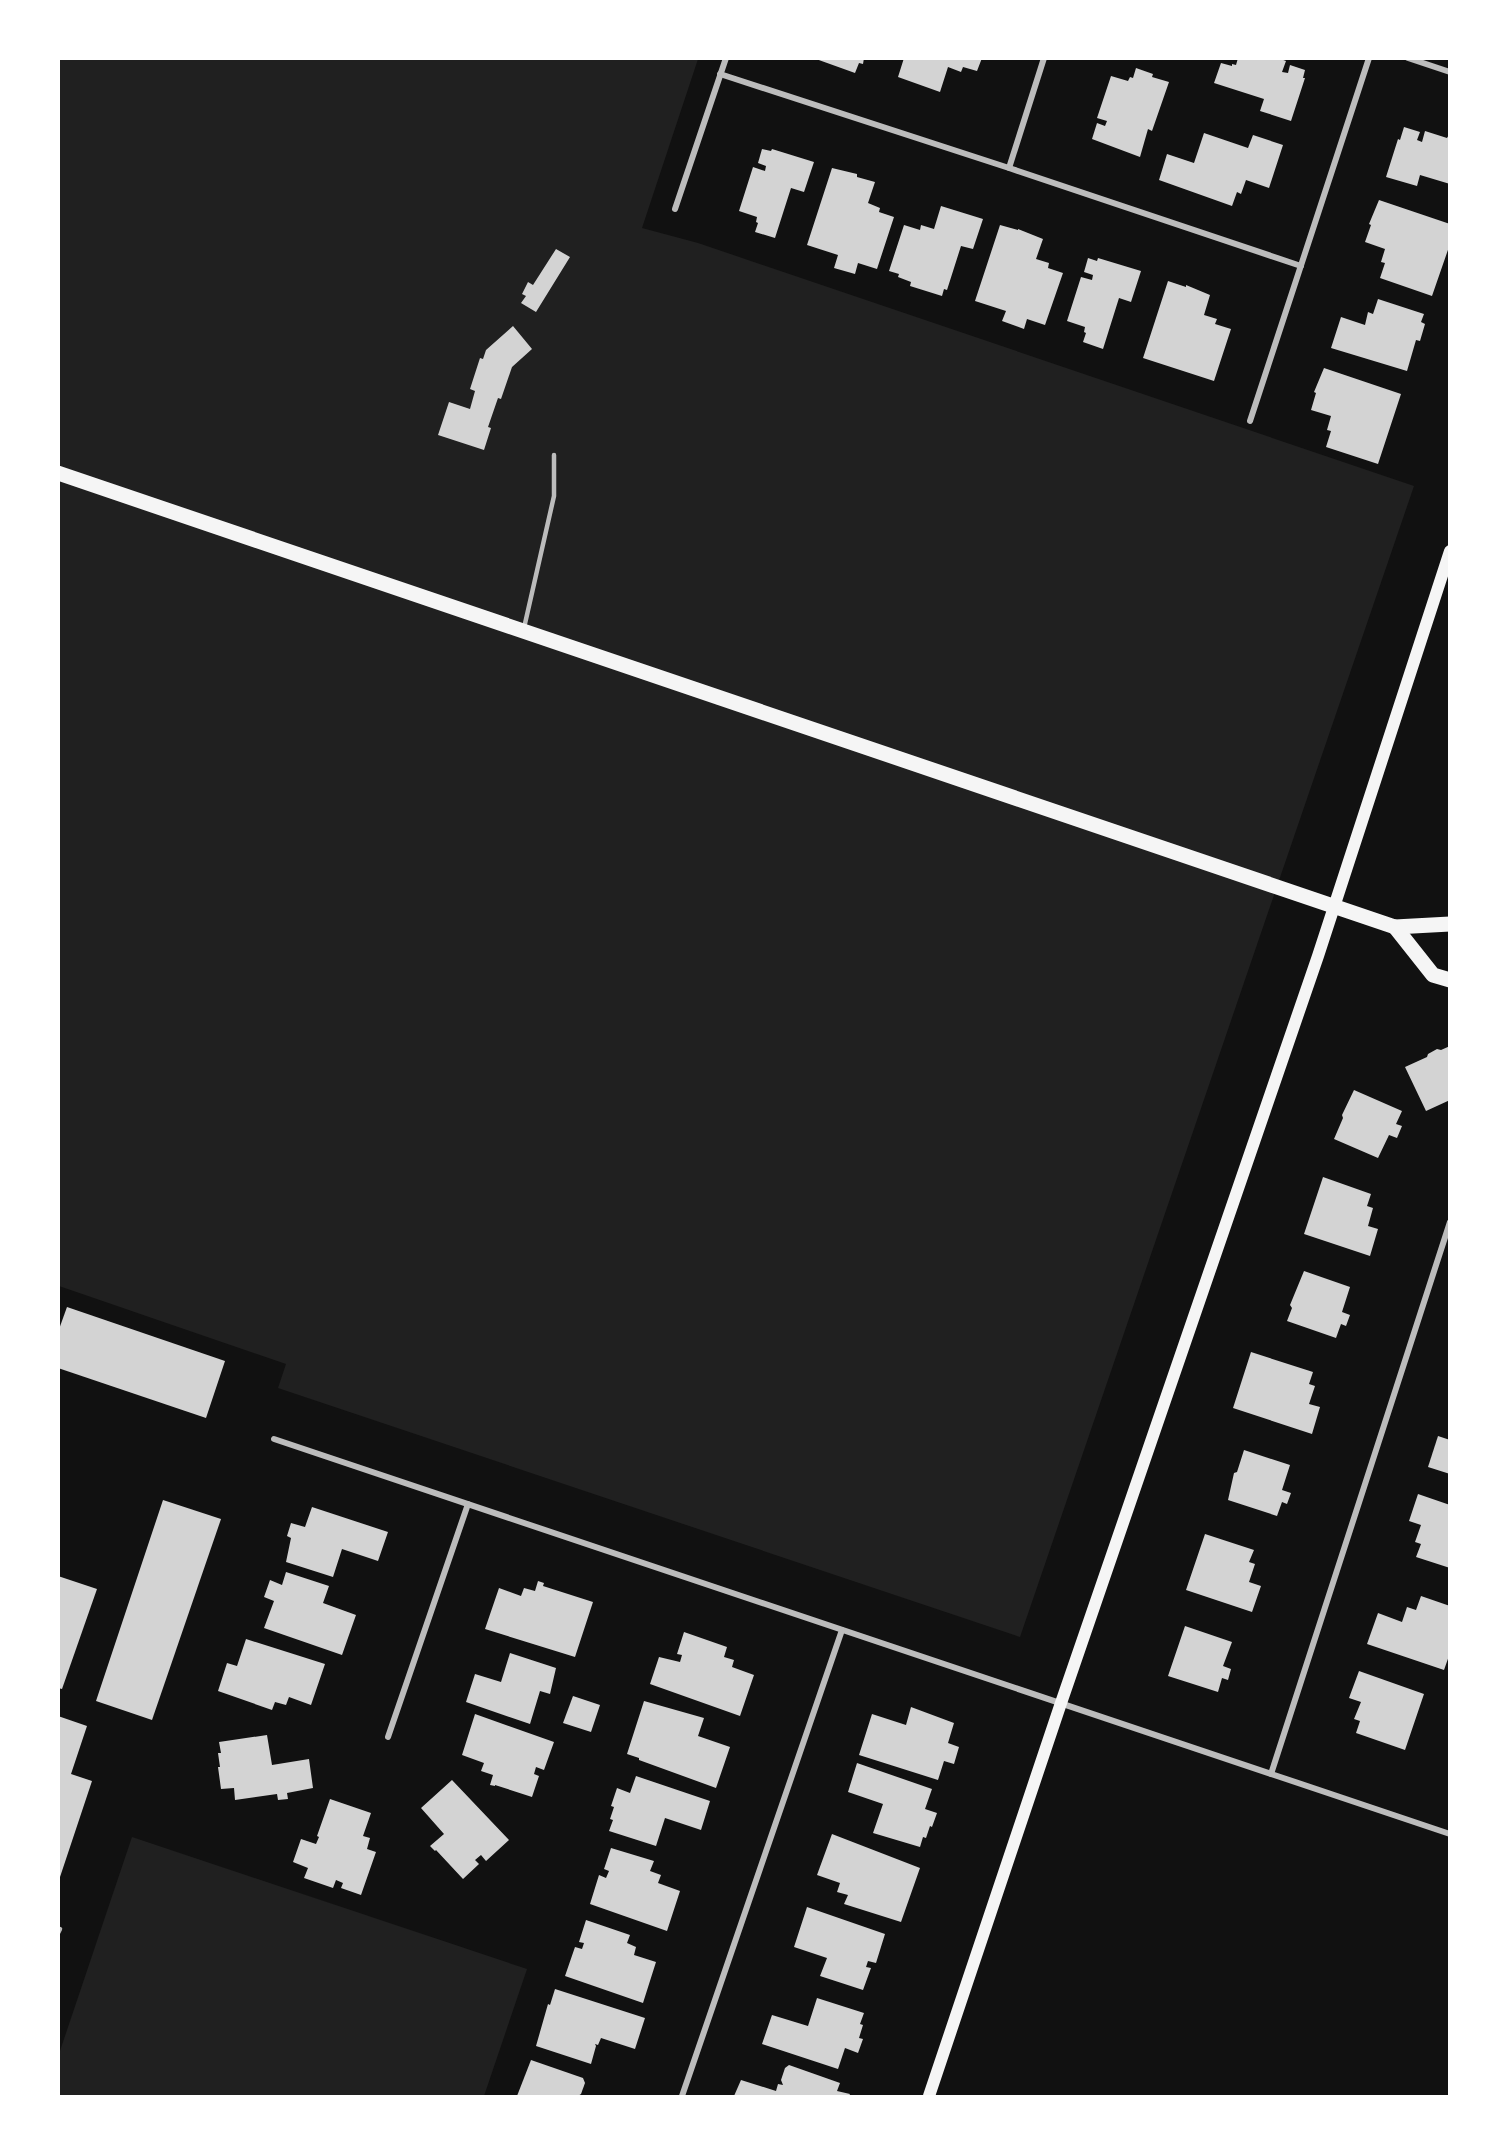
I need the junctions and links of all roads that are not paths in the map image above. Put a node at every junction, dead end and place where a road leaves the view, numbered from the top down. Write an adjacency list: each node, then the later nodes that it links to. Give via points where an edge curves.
1 (726, 58): 6 (street)
2 (1044, 58): 7 (street)
3 (1369, 58): 9 (street)
4 (1408, 58): 5 (street)
5 (1449, 72)
6 (720, 74): 7 (street); 8 (street)
7 (1009, 168): 9 (street)
8 (675, 209)
9 (1301, 266): 10 (street)
10 (1250, 421)
11 (554, 455): 14 (lane, via 554,496)
12 (58, 473): 14 (main road)
13 (1449, 551): 15 (main road)
14 (523, 631): 15 (main road)
15 (1334, 908): 17 (main road); 23 (main road)
16 (1449, 924): 17 (main road)
17 (1395, 927): 18 (main road, via 1433,975)
18 (1449, 980)
19 (1449, 1222): 25 (street)
20 (274, 1439): 21 (street)
21 (468, 1504): 22 (street); 24 (street)
22 (842, 1630): 23 (street); 27 (street)
23 (1061, 1703): 25 (street); 28 (main road)
24 (388, 1737)
25 (1271, 1774): 26 (street)
26 (1449, 1833)
27 (682, 2097)
28 (929, 2097)

